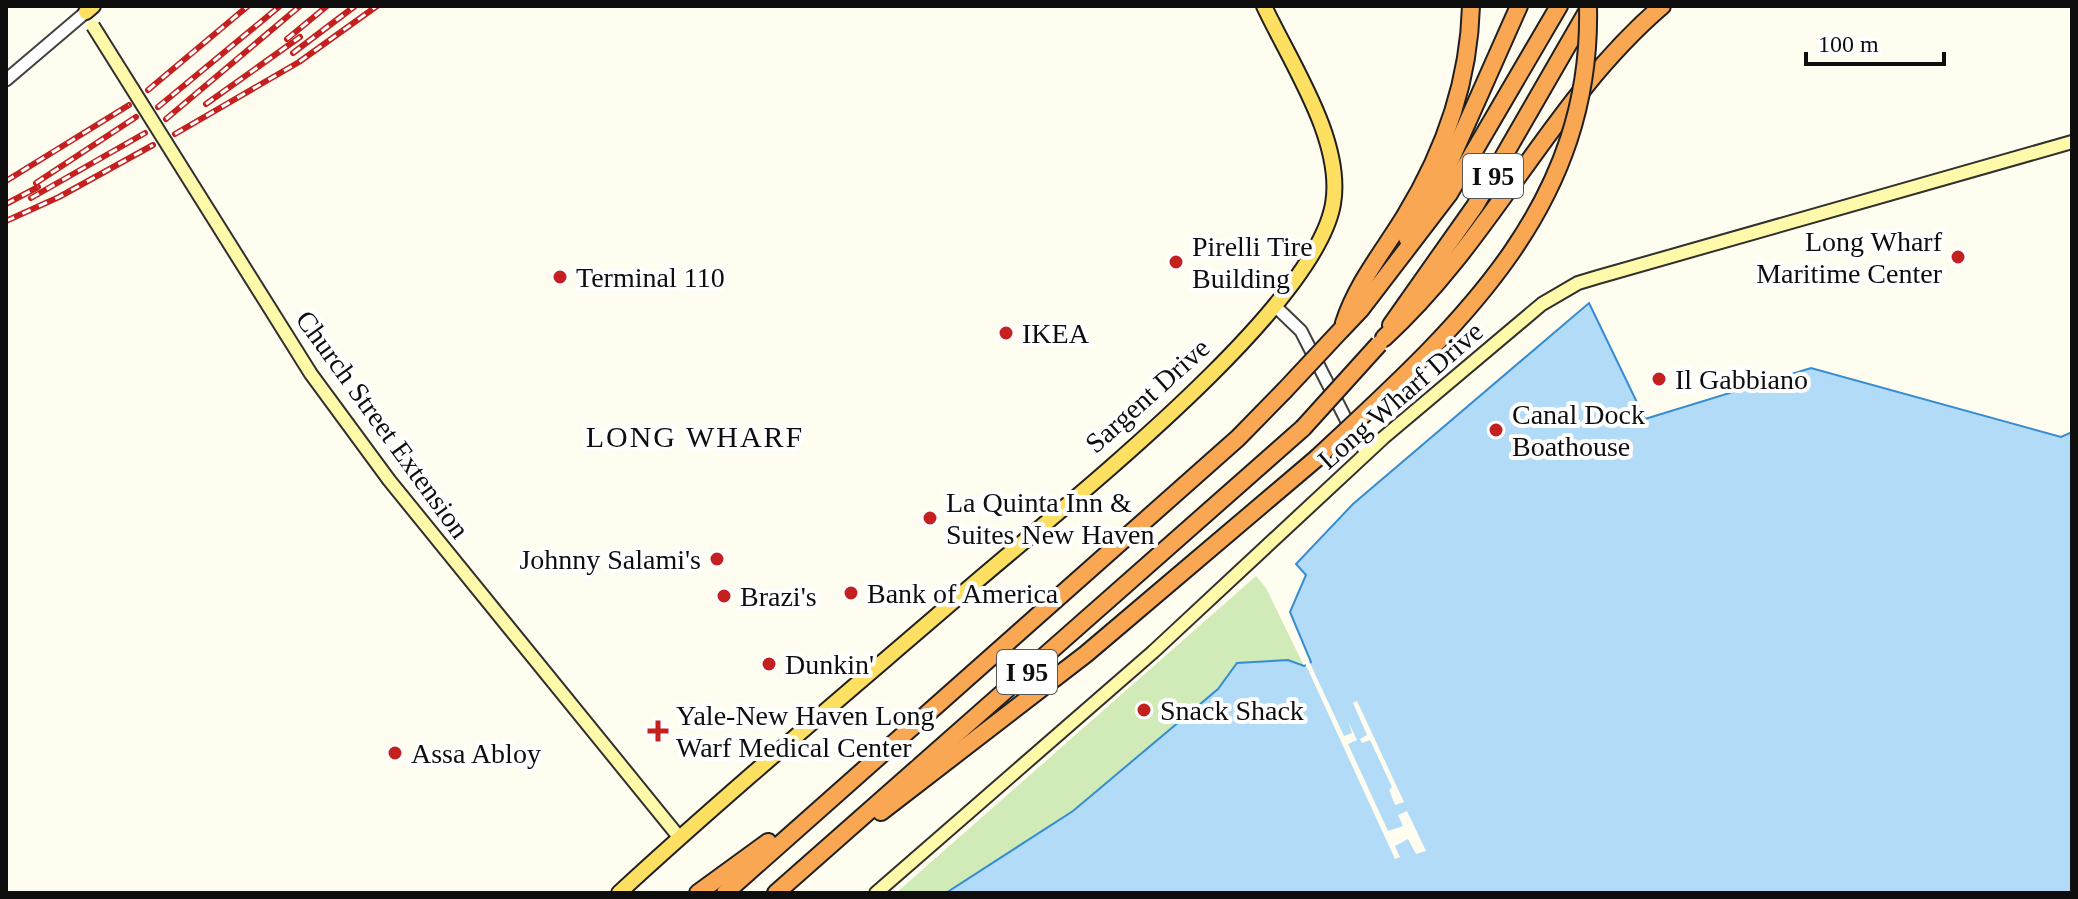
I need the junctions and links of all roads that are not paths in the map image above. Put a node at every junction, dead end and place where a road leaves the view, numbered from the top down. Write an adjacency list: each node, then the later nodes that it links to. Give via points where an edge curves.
1 (1264, 6): 12 (main road, Sargent Drive, via 1328,143 1335,182 1327,224 1315,249)
2 (1471, 6): 11 (highway, via 1464,69 1441,147)
3 (1519, 6): 10 (highway, via 1447,168)
4 (1559, 6): 10 (highway, I 95, via 1465,168 1430,222)
5 (1589, 6): 13 (highway, I 95, via 1483,193); 17 (highway, bridge, via 1586,64 1563,159 1537,217 1463,316 1317,458 1086,654 909,793)
6 (1662, 6): 13 (highway, via 1588,80 1414,311)
7 (88, 11): 8 (street); 16 (main road, Church Street Extension, bridge, via 311,374 389,480)
8 (6, 80)
9 (2072, 142): 14 (main road, Long Wharf Drive, via 1578,283 1542,304)
10 (1395, 262): 11 (highway, I 95)
11 (1357, 302): 15 (highway, I 95, bridge, via 1342,329 1221,453)
12 (1275, 306): 14 (street, via 1301,331); 16 (main road, Sargent Drive, via 1182,401)
13 (1382, 341): 17 (highway, I 95, bridge, via 1303,428)
14 (1366, 452): 22 (main road, Long Wharf Drive, via 1153,652)
15 (813, 813): 19 (highway); 20 (highway, I 95)
16 (679, 837): 18 (main road, Sargent Drive)
17 (824, 852): 21 (highway, I 95)
18 (619, 893)
19 (698, 893)
20 (725, 893)
21 (776, 893)
22 (876, 893)

